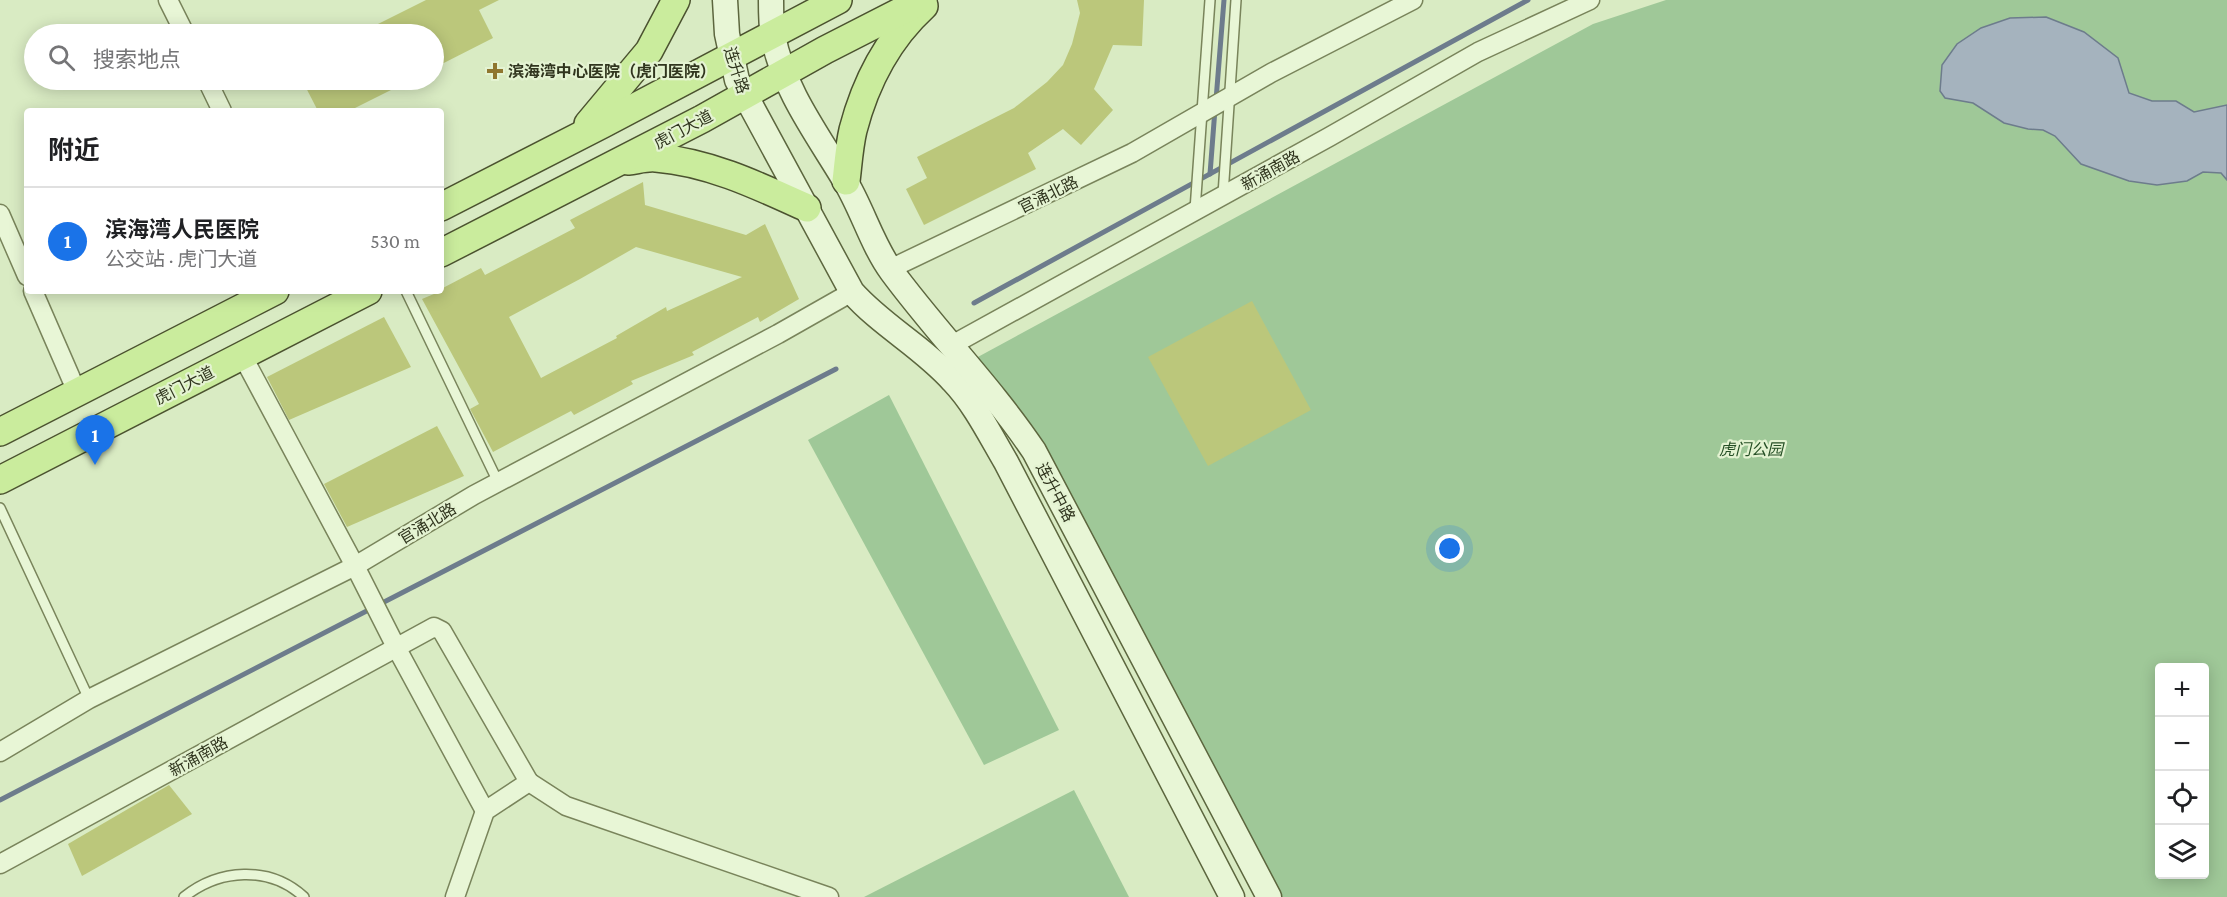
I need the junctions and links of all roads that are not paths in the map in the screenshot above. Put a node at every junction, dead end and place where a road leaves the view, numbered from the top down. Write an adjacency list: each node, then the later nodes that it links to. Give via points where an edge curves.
1 (168, 0): 12 (street)
2 (676, 0): 22 (main road, via 649,51)
3 (725, 0): 14 (main road, 连升路)
4 (771, 0): 13 (main road)
5 (838, 0): 13 (main road)
6 (923, 0): 15 (main road, 虎门大道)
7 (932, 0): 24 (main road, via 910,19 884,54 865,91 852,133)
8 (1210, 0): 20 (lane)
9 (1236, 0): 18 (lane)
10 (1413, 0): 18 (street)
11 (1590, 0): 25 (street, 新涌南路, via 1478,52)
12 (179, 24)
13 (772, 34): 14 (main road); 15 (main road)
14 (730, 56): 17 (main road, 连升路); 22 (main road)
15 (784, 73): 17 (main road, 虎门大道); 24 (main road, 连升中路)
16 (212, 90): 19 (street)
17 (744, 96): 21 (main road, 连升路); 23 (main road, 虎门大道)
18 (1229, 96): 20 (street, 官涌北路); 25 (lane)
19 (221, 108)
20 (1202, 112): 26 (lane); 32 (street, 官涌北路, via 1132,153)
21 (767, 136): 28 (main road, 连升中路)
22 (575, 138): 27 (main road)
23 (618, 163): 28 (main road, via 654,158 698,164); 30 (main road, 虎门大道)
24 (846, 182): 32 (main road, 连升中路)
25 (1223, 187): 26 (street, 新涌南路)
26 (1195, 203): 38 (street, 新涌南路)
27 (444, 205)
28 (807, 208): 33 (main road, 连升中路)
29 (0, 214): 31 (street)
30 (444, 251)
31 (24, 269)
32 (890, 269): 38 (main road, 连升中路)
33 (852, 292): 43 (street, 官涌北路); 56 (main road, 连升中路, via 953,380 971,403 1011,472)
34 (34, 294): 40 (street)
35 (269, 294): 40 (main road)
36 (362, 294): 39 (main road, 虎门大道)
37 (407, 294): 43 (lane)
38 (952, 345): 57 (main road, 连升中路, via 1034,451)
39 (242, 355): 42 (main road, 虎门大道); 45 (street)
40 (77, 392): 41 (main road)
41 (0, 432)
42 (0, 480)
43 (498, 482): 45 (street, 官涌北路)
44 (0, 508): 47 (lane)
45 (359, 574): 46 (street); 47 (street, 官涌北路)
46 (396, 647): 49 (street, 新涌南路, via 434,627 442,631); 50 (street); 51 (street, 新涌南路)
47 (89, 699): 48 (street, 官涌北路)
48 (0, 752)
49 (529, 782): 50 (street); 55 (street, via 566,806)
50 (485, 811): 54 (street)
51 (0, 864)
52 (184, 897): 53 (lane, via 211,880 257,874 286,884)
53 (304, 897)
54 (455, 897)
55 (829, 897)
56 (1232, 897)
57 (1269, 897)

